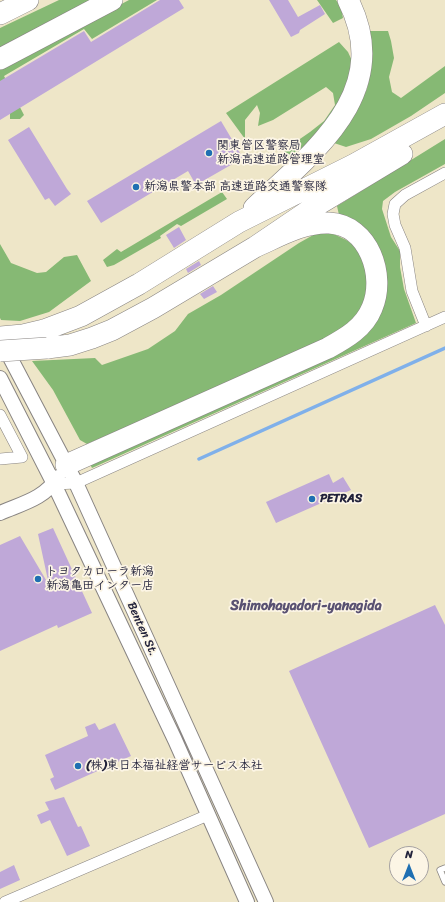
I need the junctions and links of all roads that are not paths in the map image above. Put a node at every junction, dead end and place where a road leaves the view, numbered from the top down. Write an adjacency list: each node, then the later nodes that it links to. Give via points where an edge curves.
1 (28, 0): 4 (highway)
2 (112, 0): 5 (highway)
3 (348, 0): 11 (highway, via 358,25 361,42 359,75 349,105 324,140)
4 (0, 14)
5 (0, 59)
6 (445, 106): 9 (highway)
7 (445, 114): 9 (highway)
8 (445, 129): 12 (highway, via 314,207)
9 (408, 135): 11 (highway)
10 (445, 173): 14 (street, via 405,196 395,204 393,214 405,248 412,291)
11 (239, 222): 17 (highway)
12 (254, 247): 17 (highway, via 112,330 70,345); 22 (highway, via 310,225 331,223 349,230 365,245 375,264 376,298 365,321 357,330 328,348)
13 (445, 318): 14 (street)
14 (426, 326): 23 (street)
15 (0, 330): 17 (highway, via 20,331)
16 (0, 338): 17 (highway, via 24,335); 22 (street, Benten St.)
17 (45, 339): 18 (highway, bridge)
18 (0, 350)
19 (0, 378): 24 (street, Benten St.)
20 (0, 415): 21 (street, via 22,457)
21 (0, 459)
22 (66, 465): 23 (street, Benten St.); 24 (street)
23 (76, 483): 24 (street); 31 (street, Benten St.)
24 (54, 484): 25 (street, via 42,495); 26 (street, Benten St.)
25 (0, 513)
26 (208, 815): 29 (street); 30 (street, Benten St.)
27 (445, 868): 28 (lane, via 440,870)
28 (445, 882)
29 (5, 902)
30 (247, 902)
31 (266, 902)

